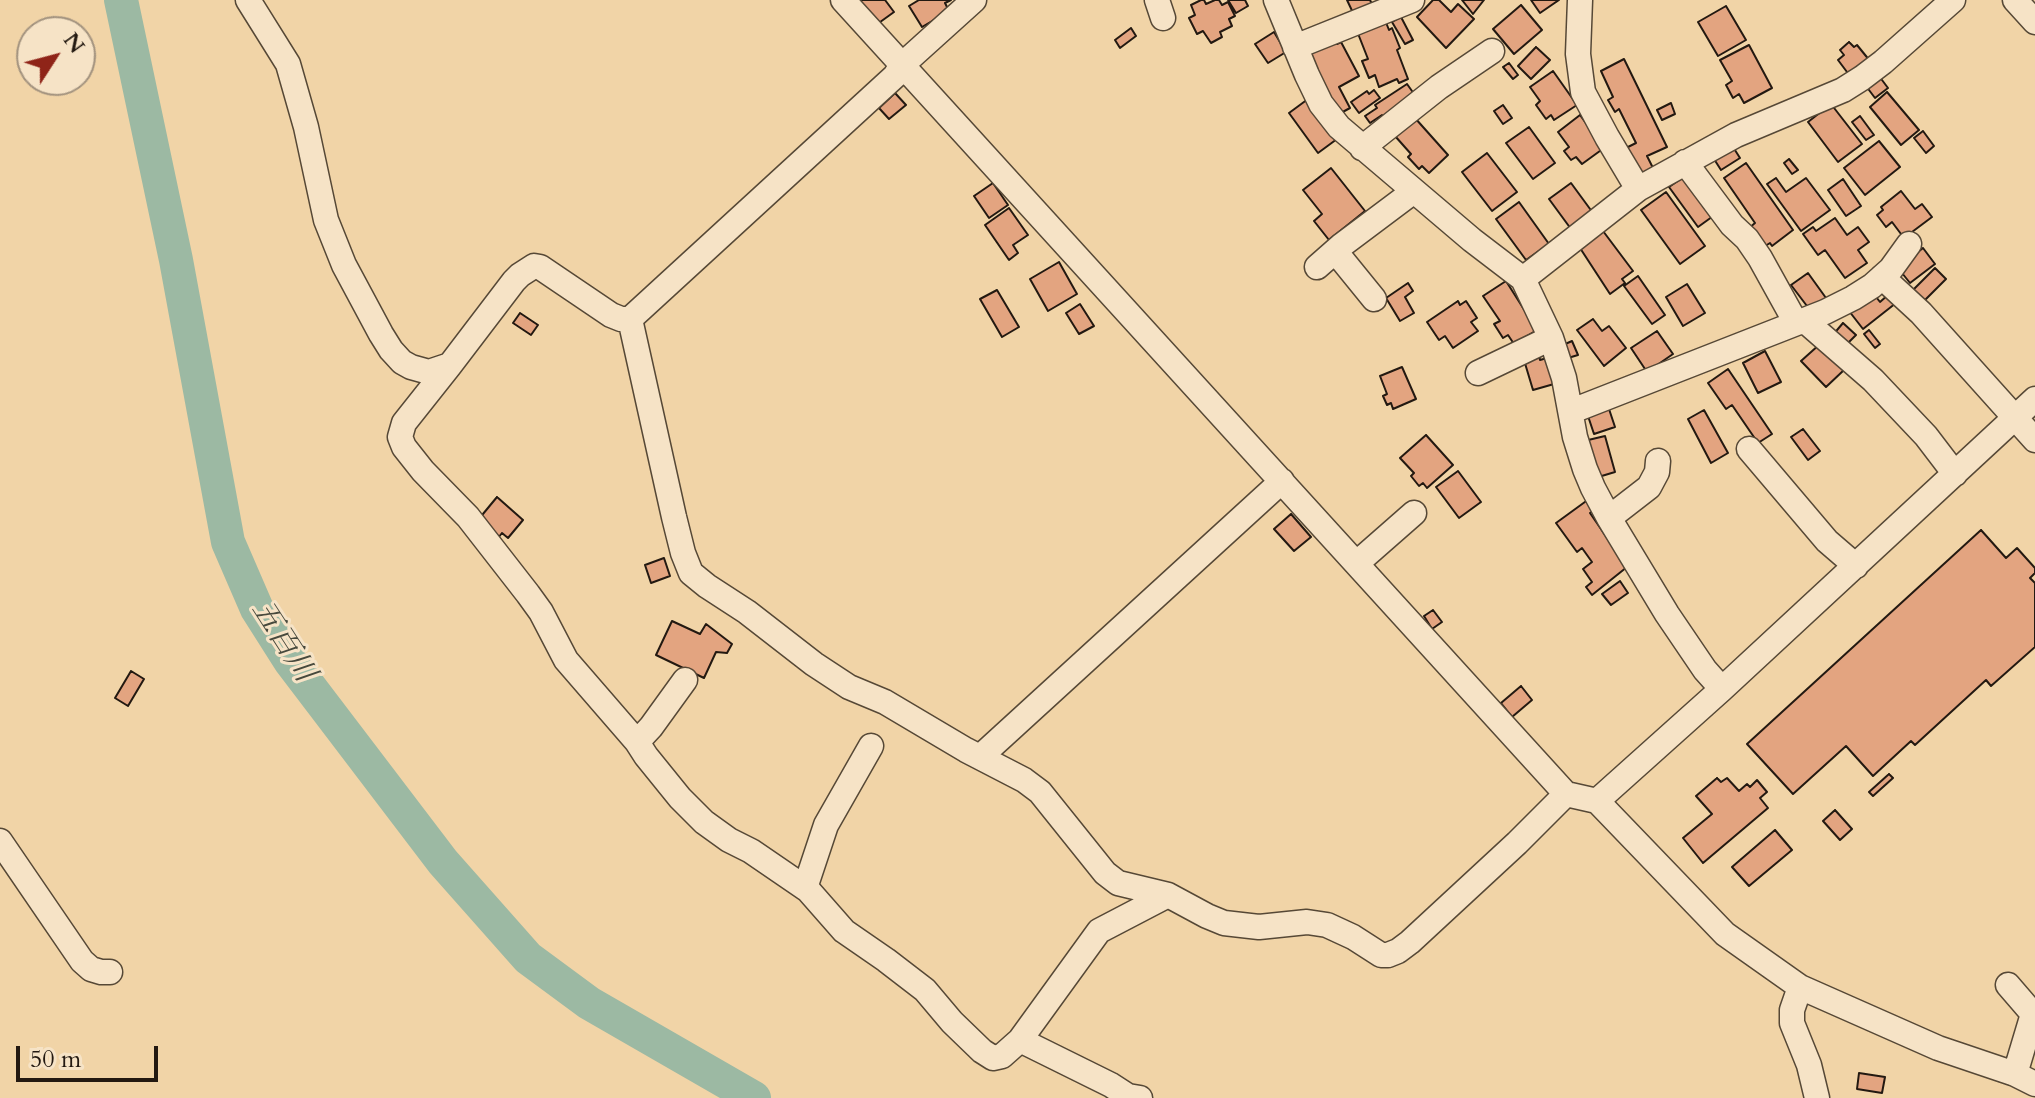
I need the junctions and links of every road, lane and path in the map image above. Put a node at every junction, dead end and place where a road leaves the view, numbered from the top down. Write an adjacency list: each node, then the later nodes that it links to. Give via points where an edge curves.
1 (248, 0): 24 (street, via 288,64 326,220 358,294 402,362 429,372)
2 (843, 0): 12 (street)
3 (974, 0): 12 (street)
4 (1276, 0): 10 (street)
5 (1412, 0): 10 (street)
6 (1580, 0): 15 (street, via 1583,92)
7 (1953, 0): 14 (street, via 1852,84)
8 (2015, 0): 9 (street)
9 (2035, 22)
10 (1295, 47): 13 (street, via 1321,104)
11 (1492, 51): 13 (street)
12 (902, 65): 21 (street); 33 (street)
13 (1362, 148): 16 (street)
14 (1685, 162): 15 (street); 22 (street, via 1747,239)
15 (1638, 189): 19 (street)
16 (1414, 191): 19 (street); 20 (street, via 1326,259)
17 (1909, 244): 18 (street)
18 (1882, 277): 22 (street, via 1853,298); 28 (street)
19 (1523, 279): 23 (street)
20 (1374, 299)
21 (630, 319): 24 (street, via 611,315 534,266 514,281); 42 (street, via 691,573 849,687)
22 (1800, 322): 27 (street); 32 (street, via 1873,380)
23 (1551, 338): 25 (street); 27 (street)
24 (450, 365): 40 (street, via 404,423 404,447 468,517 541,612 566,660)
25 (1478, 373)
26 (2035, 399): 28 (street)
27 (1572, 411): 35 (street, via 1585,469)
28 (2016, 419): 29 (street); 32 (street)
29 (2035, 440)
30 (1749, 449): 37 (street, via 1827,541)
31 (1658, 461): 35 (street, via 1649,487)
32 (1955, 474): 37 (street)
33 (1282, 481): 36 (street); 42 (street)
34 (1414, 513): 36 (street)
35 (1609, 518): 39 (street, via 1667,614)
36 (1357, 563): 43 (street)
37 (1856, 566): 39 (street)
38 (685, 680): 40 (street)
39 (1722, 689): 44 (street)
40 (637, 742): 46 (street, via 704,822)
41 (871, 746): 46 (street, via 826,825)
42 (980, 757): 47 (street, via 1040,792 1112,879)
43 (1566, 794): 44 (street); 47 (street, via 1410,942 1388,955 1327,925 1236,926)
44 (1597, 801): 50 (street, via 1725,934)
45 (0, 841): 48 (street, via 82,961 91,969)
46 (805, 888): 51 (street, via 844,931 925,990 982,1051 993,1058 1002,1056)
47 (1168, 895): 51 (street, via 1099,931)
48 (110, 972)
49 (2008, 985): 52 (street, via 2033,1014)
50 (1800, 987): 52 (street, via 1938,1048); 54 (street, via 1792,1023)
51 (1020, 1040): 53 (street)
52 (2025, 1079)
53 (1140, 1098)
54 (1817, 1098)

